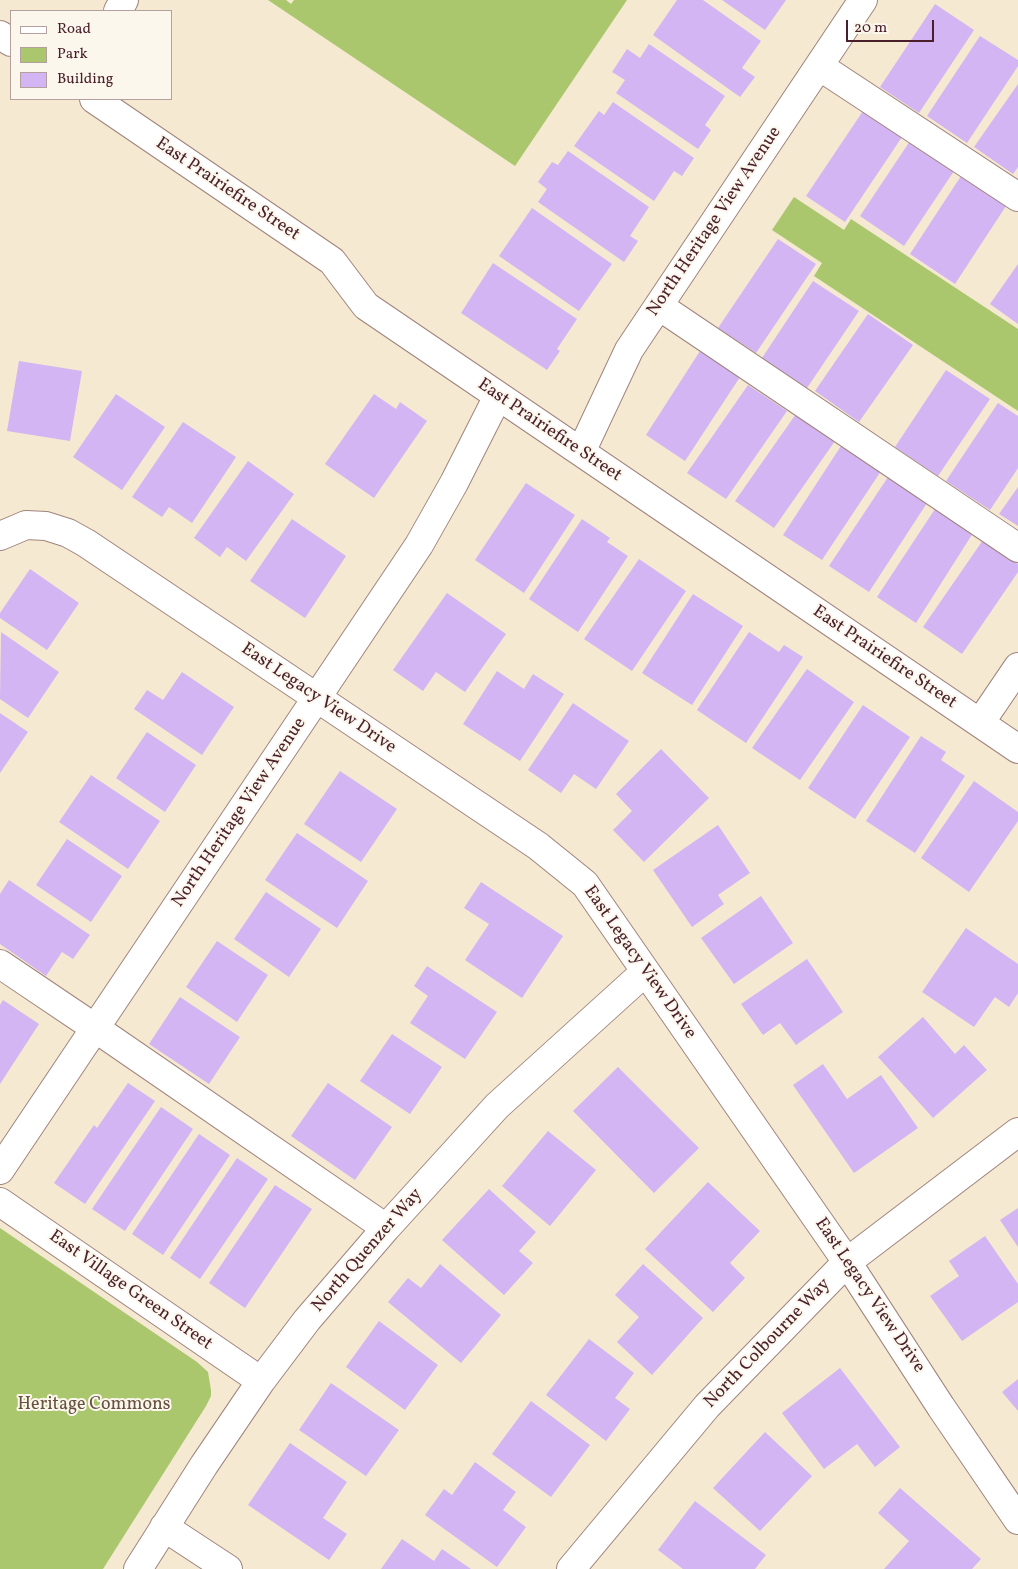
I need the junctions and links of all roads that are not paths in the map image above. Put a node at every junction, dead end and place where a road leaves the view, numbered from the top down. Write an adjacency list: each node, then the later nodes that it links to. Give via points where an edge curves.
1 (863, 0): 2 (street, North Heritage View Avenue)
2 (819, 66): 4 (street); 5 (street, North Heritage View Avenue)
3 (95, 100): 6 (street, East Prairiefire Street, via 332,261 366,306)
4 (1018, 196)
5 (659, 306): 7 (street, North Heritage View Avenue, via 629,350); 9 (street)
6 (498, 396): 7 (street, East Prairiefire Street); 11 (street, North Heritage View Avenue, via 419,545)
7 (581, 452): 12 (street, East Prairiefire Street)
8 (0, 536): 11 (street, East Legacy View Drive, via 26,525 46,526 68,533)
9 (1018, 548)
10 (1018, 667): 12 (street)
11 (317, 698): 15 (street, East Legacy View Drive, via 538,846 585,884); 16 (street, North Heritage View Avenue)
12 (980, 723): 13 (street, East Prairiefire Street)
13 (1018, 749)
14 (0, 964): 16 (street)
15 (645, 972): 20 (street, North Quenzer Way, via 497,1106); 21 (street, East Legacy View Drive)
16 (95, 1028): 18 (street, North Heritage View Avenue); 20 (street)
17 (1018, 1132): 21 (street, North Colbourne Way)
18 (0, 1170)
19 (0, 1202): 22 (street, East Village Green Street)
20 (386, 1228): 22 (street, North Quenzer Way, via 307,1320)
21 (847, 1262): 23 (street, East Legacy View Drive); 27 (street, North Colbourne Way, via 707,1406)
22 (261, 1381): 24 (street, North Quenzer Way)
23 (1018, 1520)
24 (164, 1528): 25 (street, North Quenzer Way); 26 (street)
25 (138, 1569)
26 (228, 1569)
27 (572, 1569)

